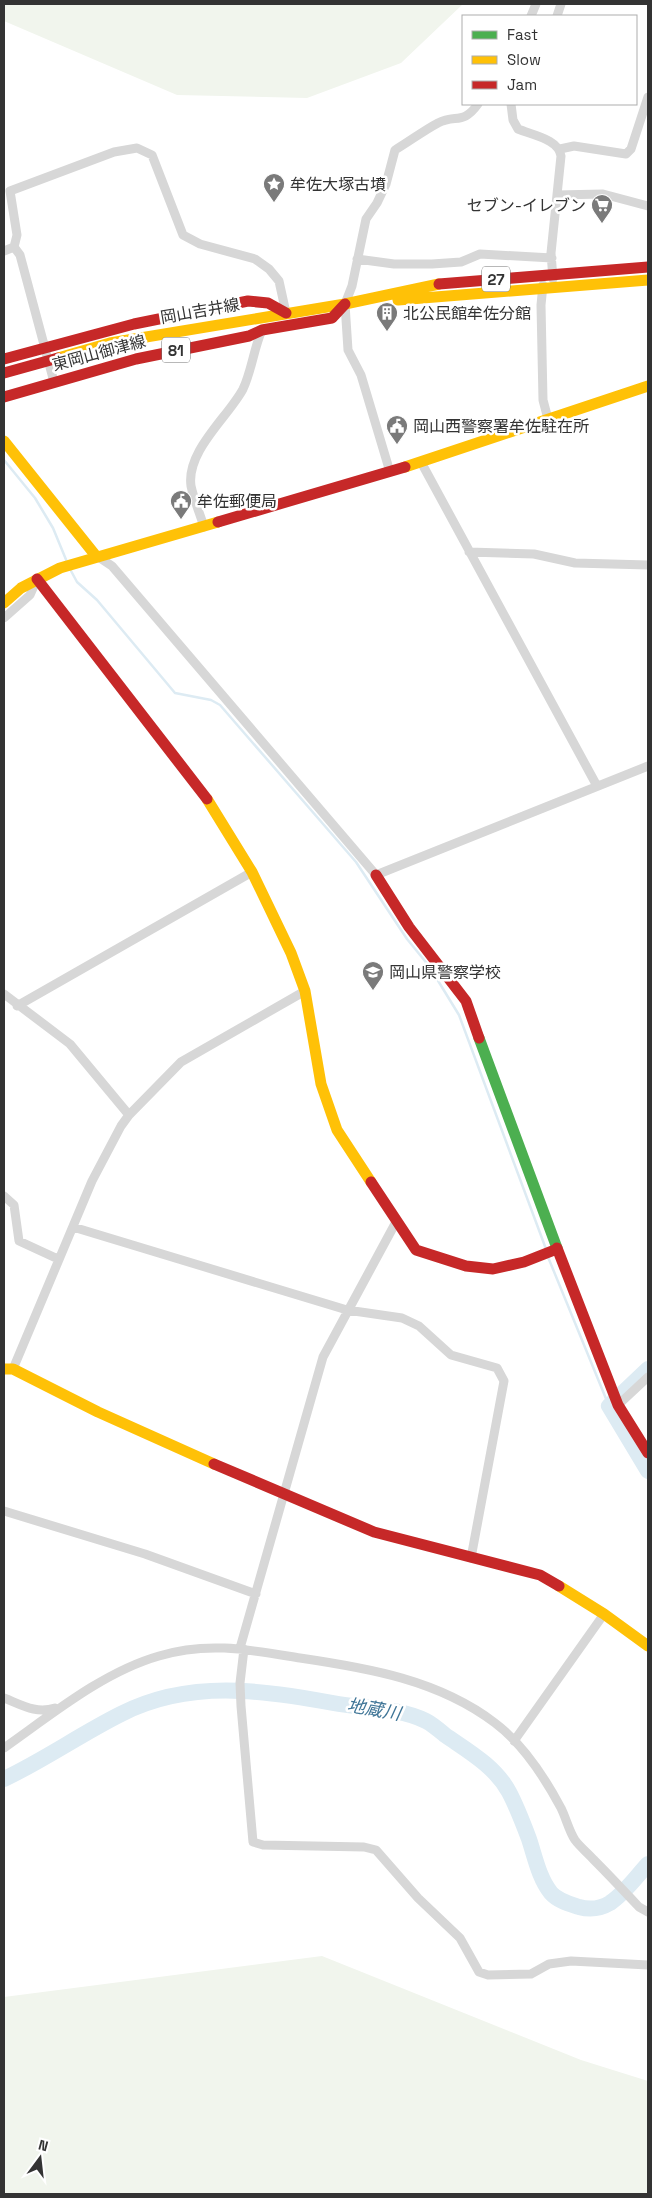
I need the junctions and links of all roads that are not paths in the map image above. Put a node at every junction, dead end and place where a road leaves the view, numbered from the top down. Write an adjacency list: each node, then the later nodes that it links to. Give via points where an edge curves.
1 (648, 97): 4 (street, via 631,149 626,154 574,146)
2 (477, 105): 10 (street, via 460,120 442,121 395,150 386,184 366,219)
3 (511, 105): 4 (street, via 518,129 554,143)
4 (560, 149): 5 (street)
5 (556, 195): 6 (street, via 603,194); 9 (street)
6 (648, 206)
7 (14, 247): 8 (street); 16 (street, via 16,235 10,191 114,152 137,148 152,155 183,235 200,244 255,259 269,269 279,282); 19 (street, via 20,255)
8 (4, 251)
9 (552, 258): 10 (street, via 480,254 461,262 432,264 394,264); 12 (street)
10 (358, 259): 15 (street)
11 (648, 267): 12 (street, 岡山吉井線 / 27)
12 (549, 274): 14 (street); 15 (street, 岡山吉井線 / 27, via 441,284)
13 (648, 280): 14 (street, 岡山吉井線 / 27)
14 (548, 289): 15 (street, 岡山吉井線 / 27); 25 (street, via 543,400)
15 (345, 304): 16 (street, 岡山吉井線 / 27); 18 (street, 東岡山御津線 / 81, via 332,318); 28 (street, via 348,350 361,375)
16 (286, 313): 17 (street, 岡山吉井線 / 27); 19 (street, 東岡山御津線 / 81, via 268,304 248,302 134,324)
17 (259, 317): 18 (street); 21 (street, 岡山吉井線 / 27, bridge, via 110,343)
18 (262, 330): 22 (street, 東岡山御津線 / 81, via 249,336 136,358); 29 (street, via 244,388 204,444 191,475 191,486)
19 (44, 348): 20 (street, 東岡山御津線 / 81); 22 (street)
20 (4, 360)
21 (4, 372)
22 (54, 382): 24 (street, 東岡山御津線 / 81)
23 (648, 386): 25 (street)
24 (4, 397)
25 (548, 419): 27 (street)
26 (4, 441): 31 (street)
27 (421, 462): 28 (street); 30 (street)
28 (390, 472): 29 (street)
29 (204, 527): 31 (street)
30 (469, 552): 32 (street, via 534,554 575,563); 37 (street)
31 (96, 556): 33 (street); 39 (street, via 112,566)
32 (648, 565)
33 (37, 579): 34 (street); 35 (street, via 30,595); 38 (street, via 212,805)
34 (4, 603)
35 (4, 618)
36 (648, 766): 37 (street)
37 (597, 786): 39 (street)
38 (252, 872): 40 (street); 42 (street)
39 (376, 875): 47 (street, via 409,927 466,1002)
40 (304, 991): 43 (street, via 181,1062); 45 (street, via 321,1084 337,1130)
41 (4, 994): 42 (street)
42 (17, 1006): 43 (street, via 70,1044)
43 (129, 1115): 46 (street, via 92,1181)
44 (4, 1196): 48 (street, via 14,1205 19,1241)
45 (396, 1222): 47 (street, via 416,1250 466,1266 493,1269 524,1262); 49 (street)
46 (73, 1227): 48 (street); 49 (street)
47 (557, 1249): 52 (street)
48 (58, 1259): 50 (street)
49 (347, 1310): 54 (street, via 323,1357); 56 (street, via 402,1318 419,1326 451,1355 497,1368 504,1381)
50 (8, 1369): 54 (street)
51 (648, 1377): 52 (street)
52 (618, 1405): 53 (street)
53 (648, 1453)
54 (282, 1494): 56 (street, via 374,1532); 57 (street)
55 (4, 1511): 57 (street, via 145,1554)
56 (472, 1558): 58 (street, via 540,1575)
57 (256, 1594): 60 (street)
58 (604, 1614): 59 (street); 63 (street)
59 (648, 1646)
60 (242, 1649): 62 (street, via 192,1648 158,1656 116,1674); 63 (street, via 362,1667 415,1682 464,1704); 66 (street, via 241,1706 253,1842 376,1850 418,1898 460,1938 479,1972 488,1975 531,1974 550,1964 570,1961)
61 (4, 1698): 62 (street, via 44,1711)
62 (65, 1704): 64 (street)
63 (514, 1741): 65 (street, via 548,1786 575,1840 639,1907)
64 (4, 1748)
65 (648, 1912)
66 (648, 1965)

